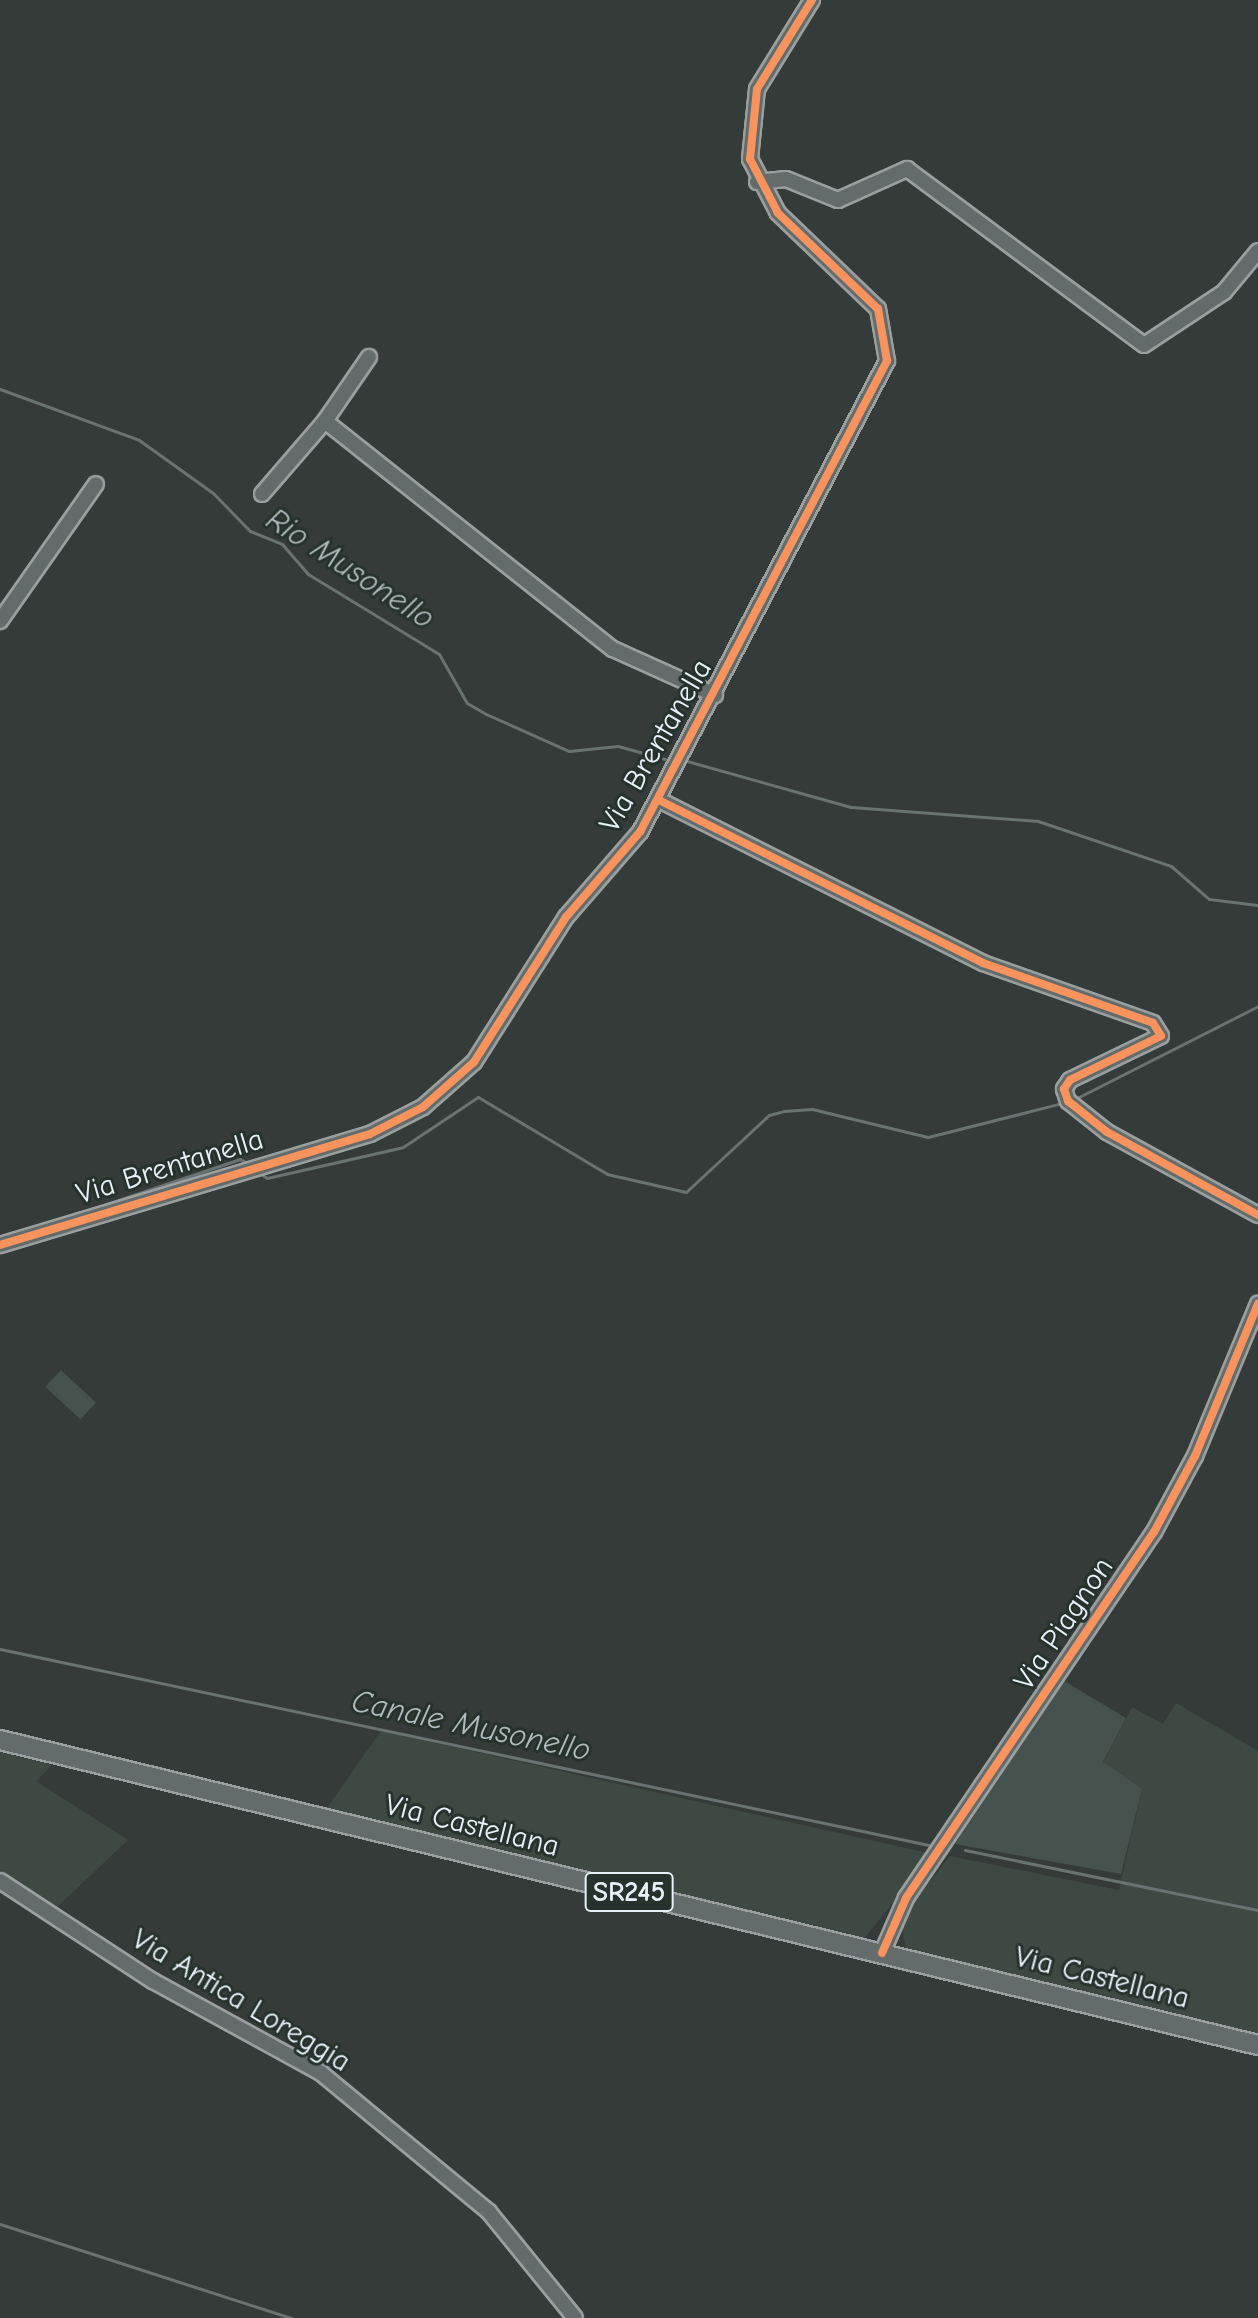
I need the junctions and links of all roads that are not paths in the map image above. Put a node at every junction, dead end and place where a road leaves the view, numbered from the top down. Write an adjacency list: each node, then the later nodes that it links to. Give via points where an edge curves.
1 (812, 0): 2 (street, Via Brentanella, via 754,97 748,140)
2 (757, 182): 3 (street, via 786,179 838,200 907,169 1144,345 1224,292); 9 (street, Via Brentanella, via 778,213 872,300 888,351 875,392)
3 (1258, 251)
4 (369, 357): 5 (street)
5 (325, 421): 7 (street); 9 (street, via 613,649)
6 (96, 484): 8 (street)
7 (262, 494)
8 (0, 621)
9 (715, 695): 10 (street, Via Brentanella)
10 (659, 800): 11 (street, via 983,963 1153,1023 1161,1036 1070,1080 1064,1089 1068,1101 1107,1132); 12 (street, Via Brentanella, via 566,917 474,1062 423,1107 343,1143)
11 (1258, 1215)
12 (0, 1245)
13 (1258, 1304): 16 (street, Via Piagnon, via 1195,1456 1154,1532 906,1898)
14 (0, 1740): 16 (main road, Via Castellana / SR245)
15 (0, 1881): 18 (street, Via Antica Loreggia, via 153,1981 321,2073 489,2212)
16 (882, 1953): 17 (main road, Via Castellana / SR245)
17 (1258, 2045)
18 (575, 2318)

